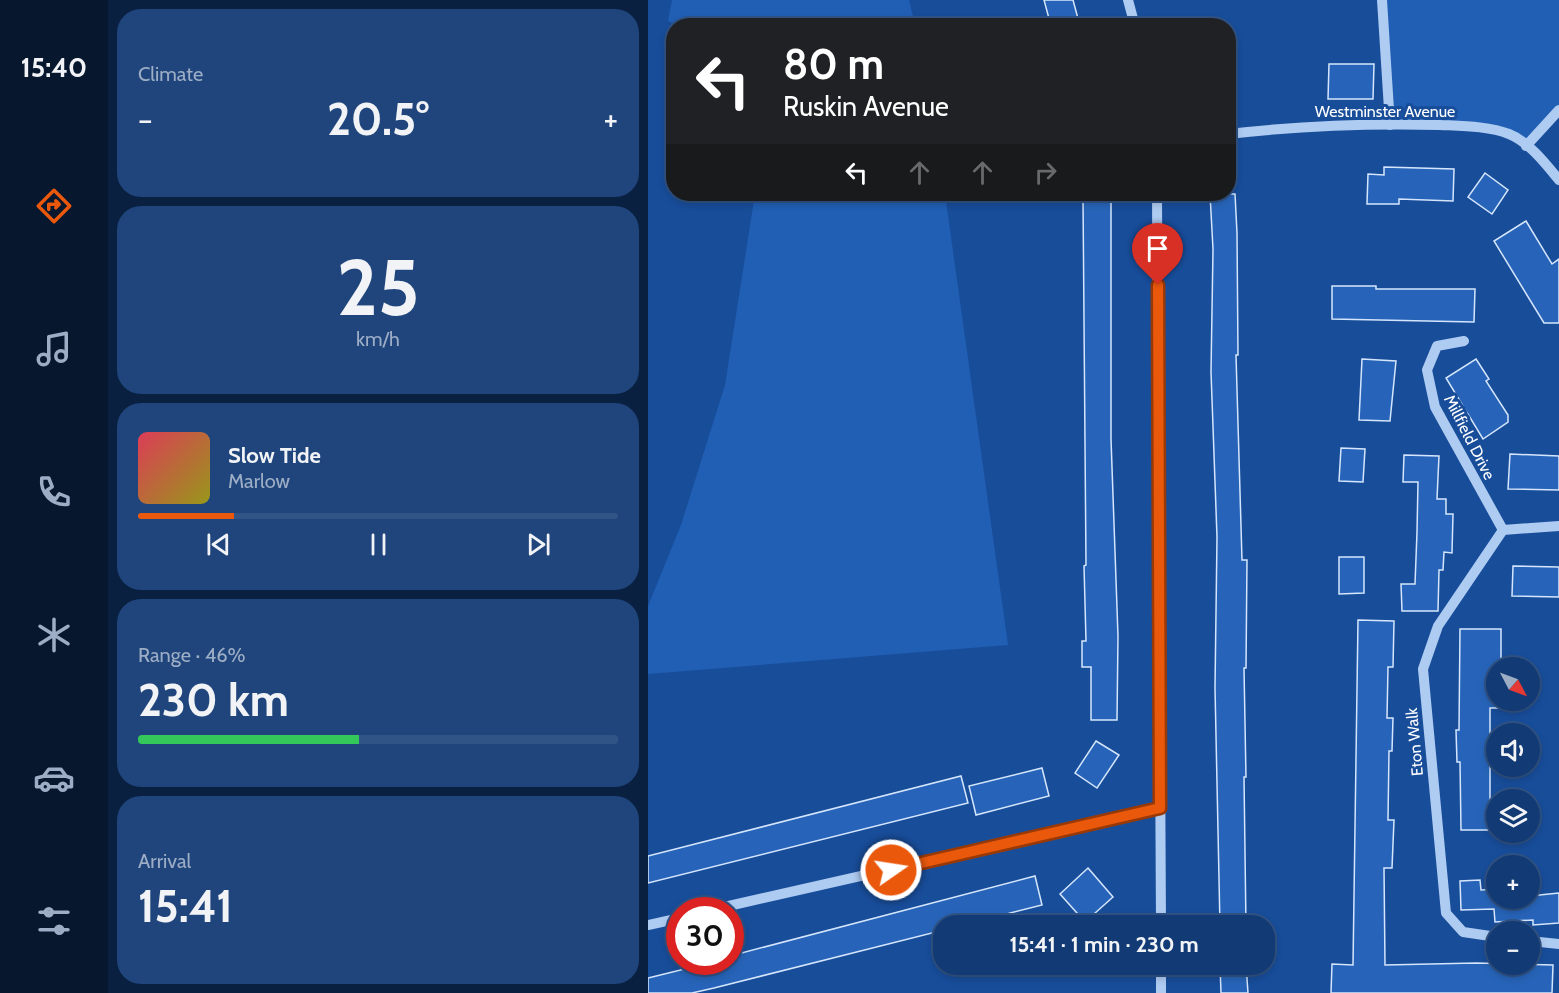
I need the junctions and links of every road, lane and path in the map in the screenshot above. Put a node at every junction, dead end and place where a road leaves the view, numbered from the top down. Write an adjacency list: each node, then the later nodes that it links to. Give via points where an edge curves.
1 (1128, 0): 3 (street)
2 (1382, 0): 5 (street)
3 (1132, 18)
4 (1559, 110): 7 (street)
5 (1390, 125): 6 (street, Westminster Avenue, via 1283,127); 7 (street, Westminster Avenue, via 1467,126 1509,134)
6 (1236, 133)
7 (1526, 146): 8 (street, Westminster Avenue, via 1543,159)
8 (1559, 180)
9 (1157, 201): 13 (street)
10 (1464, 341): 12 (street, Millfield Drive, via 1437,346 1427,370 1435,407)
11 (1559, 526): 12 (street)
12 (1503, 530): 18 (street, Eton Walk, via 1438,626 1423,669 1446,912 1463,932)
13 (1160, 808): 14 (street); 15 (street)
14 (744, 903)
15 (1161, 915)
16 (666, 921): 17 (street)
17 (648, 925)
18 (1486, 935)
19 (1540, 942): 20 (street)
20 (1559, 944)
21 (1161, 975): 22 (street)
22 (1161, 993)

